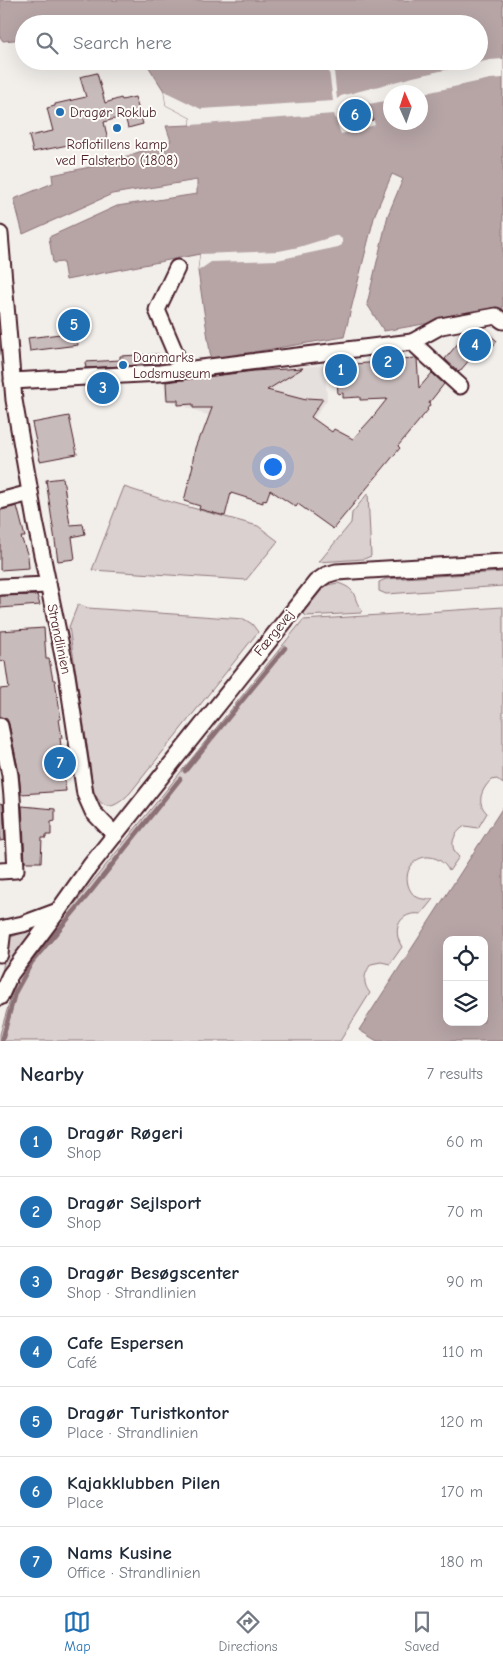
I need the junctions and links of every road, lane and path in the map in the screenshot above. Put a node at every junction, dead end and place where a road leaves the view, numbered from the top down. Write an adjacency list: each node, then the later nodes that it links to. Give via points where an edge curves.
1 (1, 241): 4 (street, Strandlinien)
2 (177, 268): 6 (street, via 157,310)
3 (503, 321): 5 (street, via 496,316 441,326)
4 (5, 342): 7 (street, Strandlinien)
5 (412, 342): 6 (street); 8 (street)
6 (183, 371): 7 (street)
7 (12, 381): 9 (street, Strandlinien)
8 (460, 386)
9 (7, 402): 10 (street, Strandlinien)
10 (30, 493): 11 (street); 13 (street, Strandlinien)
11 (0, 501)
12 (503, 562): 17 (street, Færgevej, via 336,572 322,577)
13 (48, 585): 14 (street); 17 (street, Strandlinien, via 67,675 85,794 93,812)
14 (0, 586)
15 (0, 726): 16 (street)
16 (5, 776): 18 (street, via 16,870)
17 (115, 835): 19 (street)
18 (0, 871)
19 (58, 911): 20 (street); 22 (street, via 10,975)
20 (2, 929): 21 (street)
21 (0, 954)
22 (0, 997)

